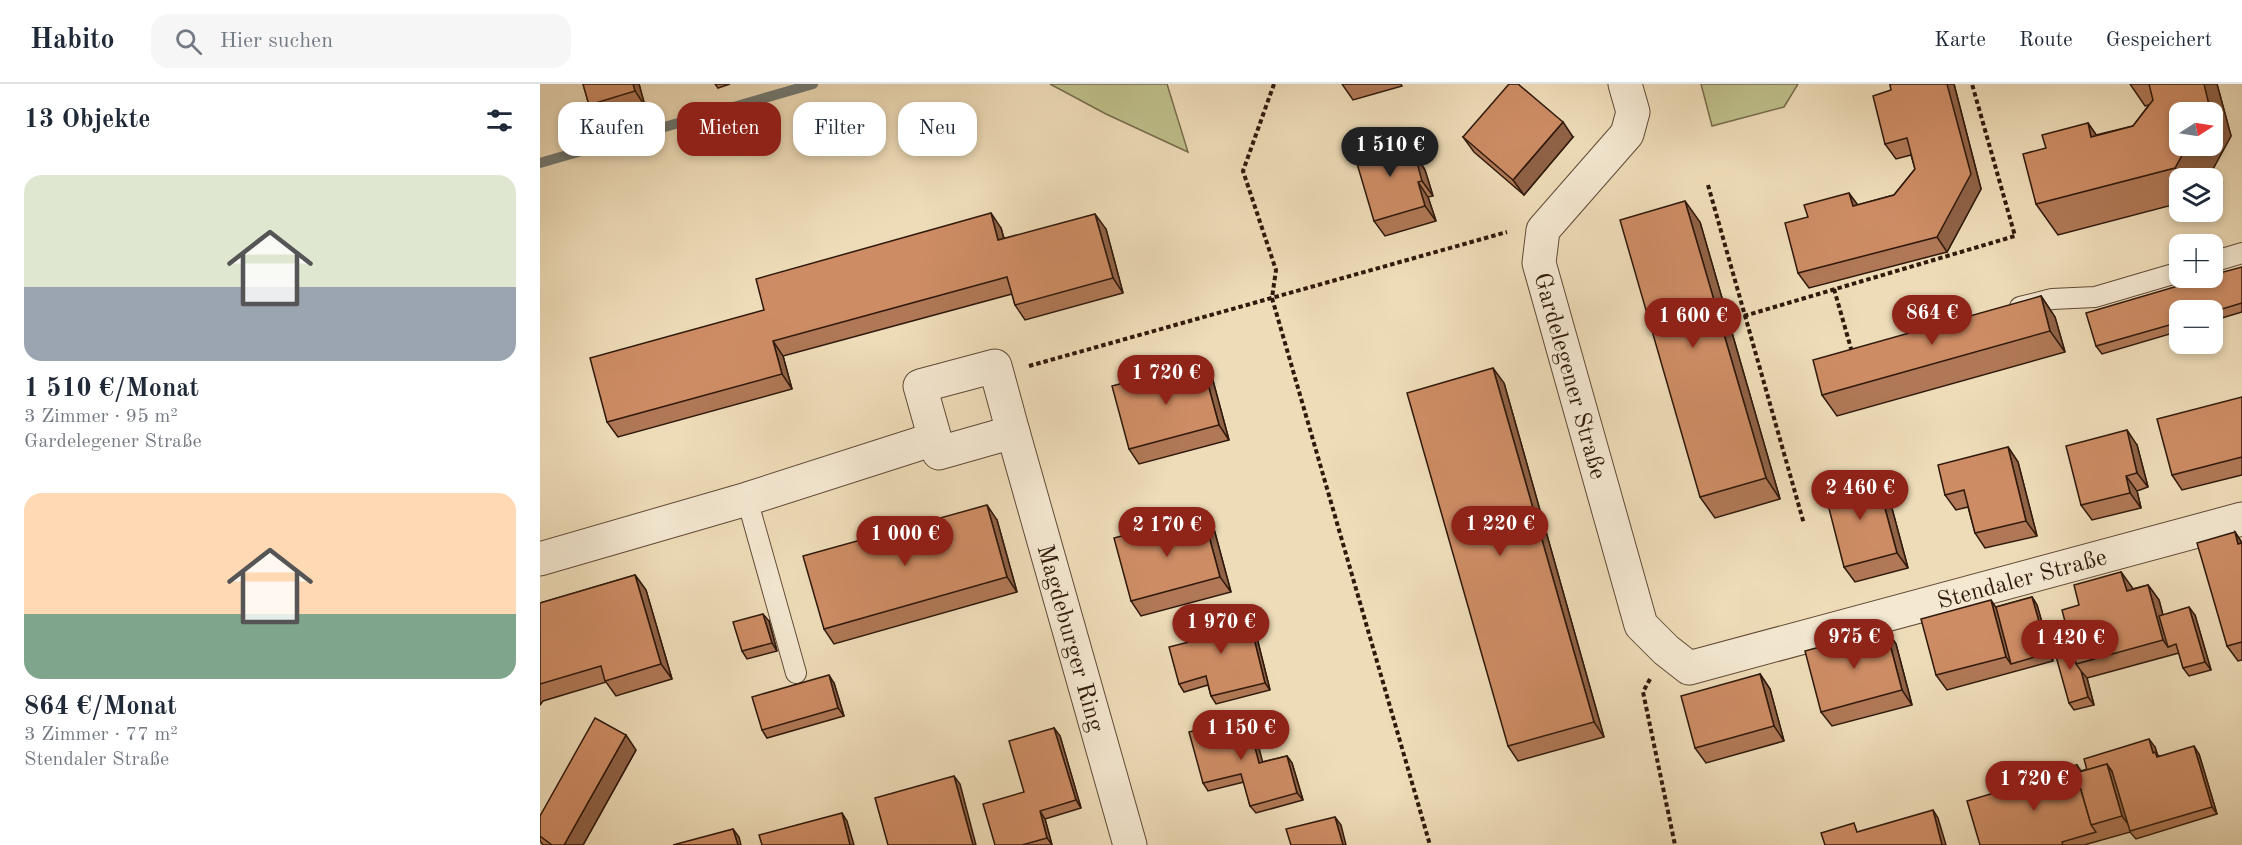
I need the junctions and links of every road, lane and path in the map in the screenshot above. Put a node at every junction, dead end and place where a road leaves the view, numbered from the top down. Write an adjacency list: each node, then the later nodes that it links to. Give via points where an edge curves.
1 (1274, 84): 10 (path, via 1243,171 1276,270)
2 (1625, 84): 5 (street, via 1633,112 1627,134)
3 (1972, 84): 9 (path, via 2015,236)
4 (1708, 185): 12 (path)
5 (1543, 230): 10 (path, via 1522,228); 21 (street, Gardelegener Straße, via 1539,263 1641,625)
6 (2242, 253): 7 (lane)
7 (2223, 259)
8 (2169, 275): 11 (lane, via 2095,297 2052,299)
9 (1833, 290): 12 (path); 13 (path)
10 (1272, 298): 14 (path); 24 (path)
11 (2007, 311)
12 (1744, 316): 19 (path)
13 (1852, 352)
14 (998, 375): 15 (street, Magdeburger Ring); 16 (street, via 995,366 920,386)
15 (1013, 432): 16 (street, via 939,453); 23 (street, Magdeburger Ring)
16 (934, 438): 17 (street)
17 (747, 499): 20 (street); 22 (lane)
18 (2242, 519): 21 (street, Stendaler Straße, via 1689,668)
19 (1804, 524)
20 (540, 559)
21 (1666, 650): 25 (path, via 1642,692)
22 (796, 673)
23 (1130, 845)
24 (1430, 845)
25 (1675, 845)

